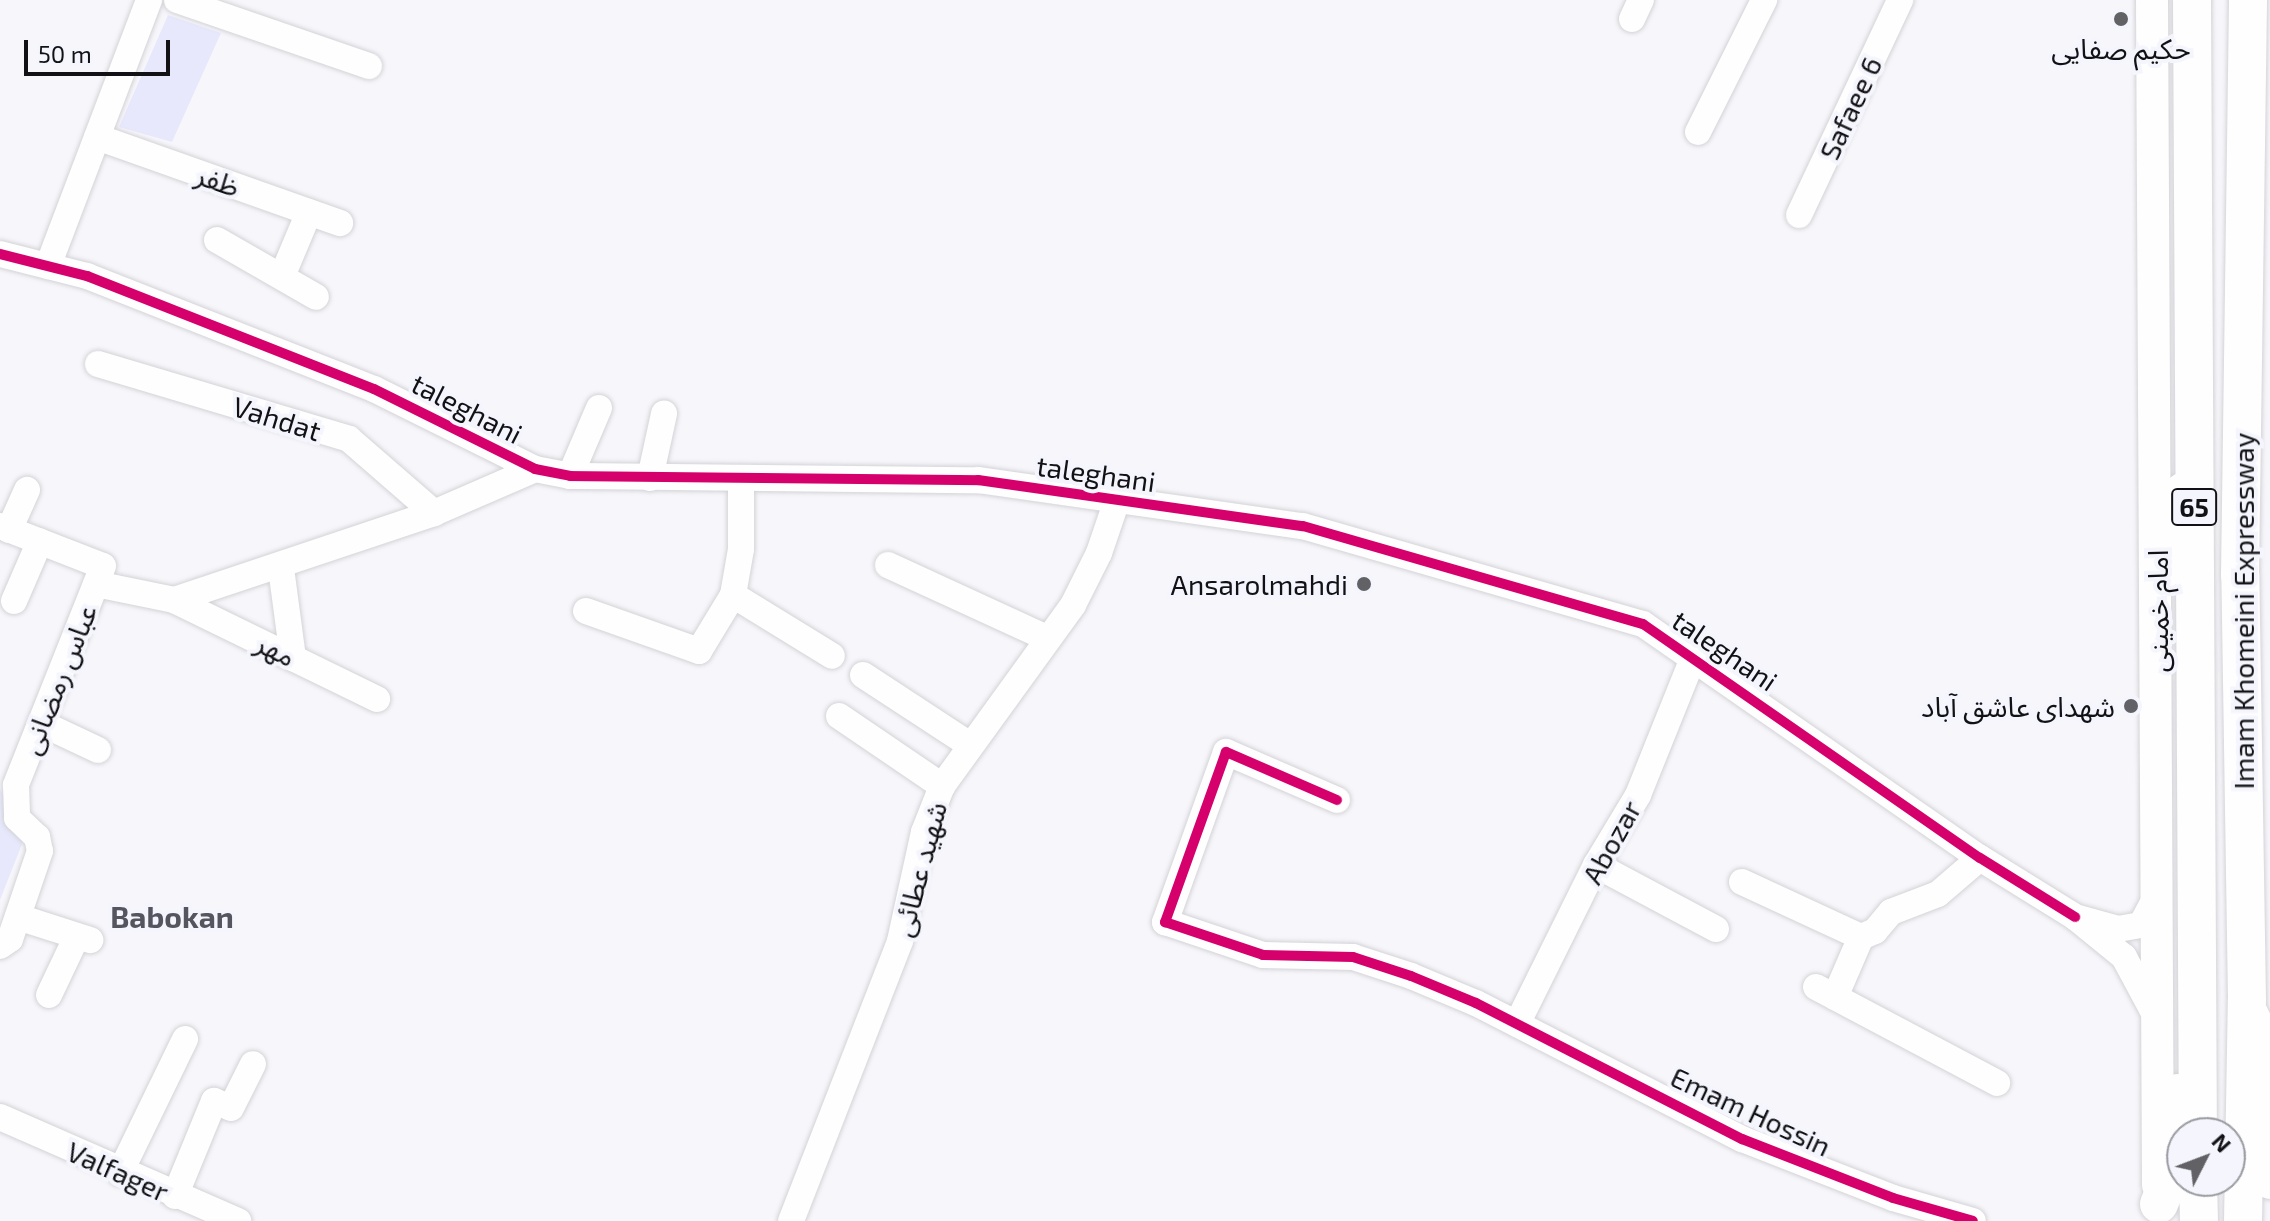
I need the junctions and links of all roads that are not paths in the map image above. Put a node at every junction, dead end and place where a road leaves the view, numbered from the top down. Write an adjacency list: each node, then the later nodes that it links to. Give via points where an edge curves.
1 (149, 0): 10 (street)
2 (177, 0): 8 (street)
3 (1764, 0): 9 (street)
4 (1900, 0): 14 (street, Safaee 6)
5 (2152, 0): 36 (main road, امام خمینی)
6 (2192, 0): 24 (highway, Imam Khomeini Expressway / 65)
7 (2248, 0): 11 (highway, Imam Khomeini Expressway / 65)
8 (369, 66)
9 (1698, 132)
10 (97, 137): 13 (street, ظفر); 18 (street)
11 (2250, 156): 12 (highway); 64 (highway, Imam Khomeini Expressway / 65, via 2240,575)
12 (2270, 194)
13 (309, 212): 15 (street, ظفر); 19 (street)
14 (1799, 215)
15 (340, 223)
16 (217, 240): 19 (street)
17 (0, 254): 18 (street)
18 (48, 266): 25 (street, taleghani, via 87,276 374,389)
19 (283, 274): 20 (street)
20 (316, 297)
21 (98, 364): 31 (street, Vahdat, via 349,439)
22 (599, 408): 26 (street)
23 (664, 414): 27 (street)
24 (2194, 455): 36 (highway); 65 (highway, Imam Khomeini Expressway / 65)
25 (535, 469): 26 (street, taleghani); 31 (street)
26 (570, 476): 27 (street, taleghani)
27 (650, 478): 28 (street, taleghani)
28 (741, 479): 30 (street, taleghani, via 978,480); 38 (street, via 741,549)
29 (27, 490): 32 (street)
30 (1117, 500): 42 (street, شهید عطائی, via 1073,605); 44 (street, taleghani, via 1303,526 1643,624)
31 (434, 513): 35 (street)
32 (5, 528): 33 (street)
33 (40, 541): 37 (street, via 103,566); 40 (street)
34 (888, 565): 42 (street)
35 (281, 568): 39 (street); 45 (street)
36 (2158, 578): 57 (main road, امام خمینی)
37 (96, 584): 39 (street); 49 (street, عباس رمضانی)
38 (733, 595): 41 (street, via 699,651); 43 (street)
39 (174, 600): 45 (street, مهر)
40 (14, 601)
41 (586, 611)
42 (1047, 638): 50 (street, شهید عطائی)
43 (832, 656)
44 (1694, 656): 54 (street, taleghani); 55 (street, Abozar, via 1638,795)
45 (293, 658): 47 (street, مهر)
46 (863, 675): 50 (street)
47 (377, 699)
48 (839, 716): 52 (street)
49 (41, 723): 51 (street); 58 (street, عباس رمضانی, via 16,785 17,818 37,837 40,851)
50 (970, 745): 52 (street, شهید عطائی)
51 (98, 750)
52 (942, 786): 79 (street, شهید عطائی, via 924,832 900,941)
53 (1337, 800): 67 (street, Emam Hossin, via 1226,752 1165,922 1263,955 1353,957)
54 (1980, 858): 59 (street, taleghani); 61 (street, via 1938,894 1891,912 1875,931)
55 (1596, 865): 60 (street); 67 (street, Abozar)
56 (1742, 882): 61 (street)
57 (2157, 895): 59 (street, via 2141,925 2118,929); 66 (main road, امام خمینی)
58 (18, 917): 62 (street, عباس رمضانی, via 10,939); 63 (street, via 84,938)
59 (2075, 917): 66 (street, via 2124,957)
60 (1716, 929)
61 (1861, 937): 70 (street, via 1825,992)
62 (0, 946)
63 (49, 995)
64 (2247, 1000): 74 (main road, via 2265,1040); 82 (highway, Imam Khomeini Expressway / 65)
65 (2198, 1014): 72 (highway, Imam Khomeini Expressway / 65); 77 (highway, via 2179,1070 2174,1167)
66 (2155, 1015): 77 (main road, امام خمینی)
67 (1517, 1024): 80 (street, Emam Hossin, via 1742,1139 1893,1198)
68 (185, 1039): 73 (street)
69 (253, 1064): 75 (street, via 231,1108 214,1101)
70 (1997, 1083)
71 (0, 1117): 73 (street, Valfager)
72 (2198, 1117)
73 (120, 1173): 75 (street, Valfager)
74 (2270, 1183)
75 (175, 1196): 78 (street, Valfager)
76 (2198, 1197): 81 (highway)
77 (2160, 1212)
78 (238, 1221)
79 (791, 1221)
80 (1973, 1221)
81 (2199, 1221)
82 (2243, 1221)

